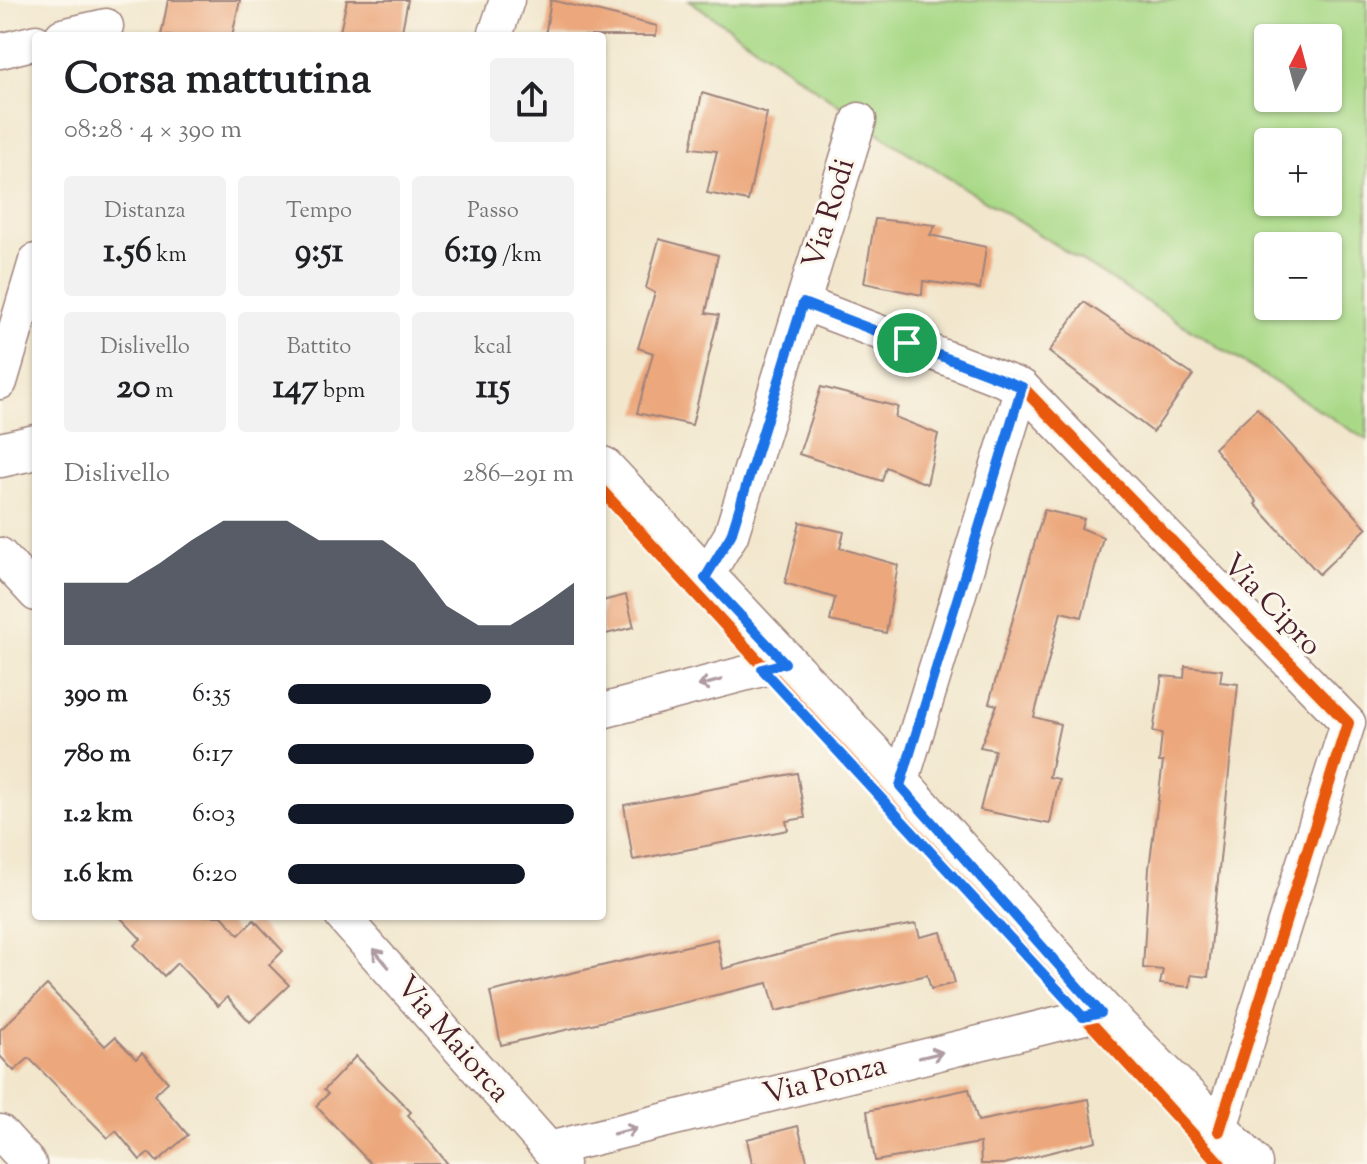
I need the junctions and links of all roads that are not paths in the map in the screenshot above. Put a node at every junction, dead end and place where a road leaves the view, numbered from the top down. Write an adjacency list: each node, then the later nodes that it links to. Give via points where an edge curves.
1 (507, 0): 4 (street)
2 (108, 21): 3 (street)
3 (74, 32)
4 (496, 32)
5 (32, 43): 6 (street)
6 (0, 51)
7 (859, 120): 9 (street, Via Rodi)
8 (32, 274): 10 (street)
9 (803, 303): 11 (street, Via Cipro); 16 (street, Via Rodi, via 731,535)
10 (0, 382)
11 (1022, 387): 20 (street); 23 (street, Via Cipro, via 1348,723)
12 (32, 448): 13 (street)
13 (0, 455)
14 (606, 473): 16 (street)
15 (0, 555): 17 (street)
16 (705, 578): 18 (street)
17 (32, 590)
18 (785, 663): 19 (street, one-way to 19); 20 (street)
19 (606, 710)
20 (900, 786): 22 (street)
21 (346, 920): 25 (street, Via Maiorca, one-way to 21)
22 (1101, 1013): 23 (street); 25 (street, Via Ponza, one-way to 22)
23 (1219, 1131): 27 (street)
24 (2, 1138): 26 (street)
25 (556, 1157)
26 (29, 1164)
27 (1250, 1164)

